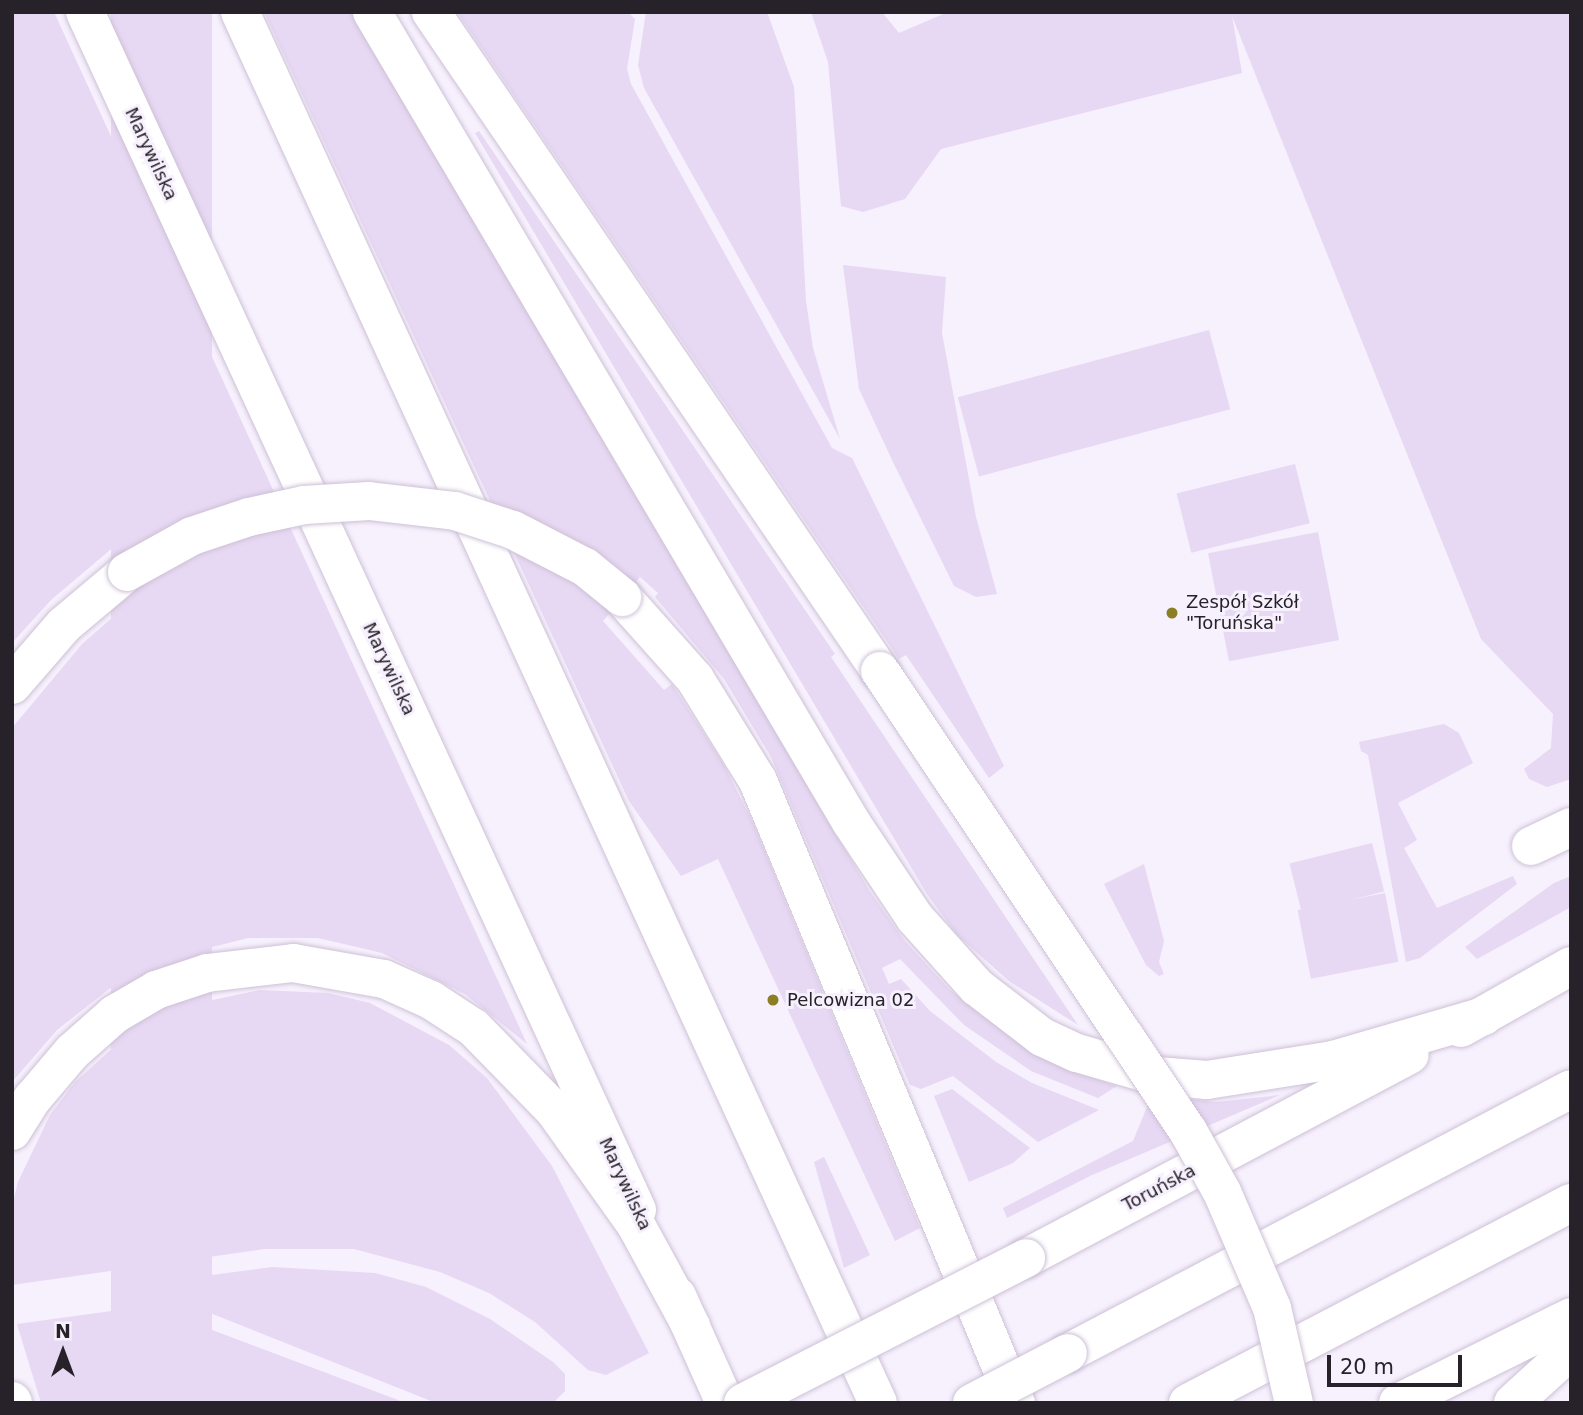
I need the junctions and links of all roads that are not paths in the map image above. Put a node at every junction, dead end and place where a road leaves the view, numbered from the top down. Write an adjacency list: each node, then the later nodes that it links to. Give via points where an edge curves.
1 (85, 12): 14 (main road, Marywilska)
2 (240, 12): 18 (main road)
3 (372, 12): 9 (main road, via 857,831 915,918 977,987 1042,1037 1077,1054 1157,1076 1207,1080 1333,1060)
4 (431, 12): 22 (main road, bridge, via 1188,1131 1222,1192 1272,1308)
5 (12, 685): 20 (main road, bridge, via 64,625 127,572 192,536 304,505 369,501 455,511 513,530 584,568 622,597 695,679 758,781)
6 (1571, 827): 7 (main road)
7 (1531, 846)
8 (1571, 966): 9 (main road, Toruńska)
9 (1484, 1016): 17 (main road, Toruńska, bridge)
10 (1571, 1089): 19 (main road, bridge)
11 (12, 1131): 14 (main road, via 72,1052 115,1014 156,990 207,974 293,963 384,979 431,1000 474,1028 545,1100 636,1225)
12 (1571, 1203): 21 (main road)
13 (1571, 1317): 23 (main road)
14 (691, 1326): 16 (main road)
15 (1571, 1350): 24 (main road)
16 (725, 1403)
17 (743, 1403)
18 (878, 1403)
19 (972, 1403)
20 (1016, 1403)
21 (1188, 1403)
22 (1294, 1403)
23 (1398, 1403)
24 (1513, 1403)

